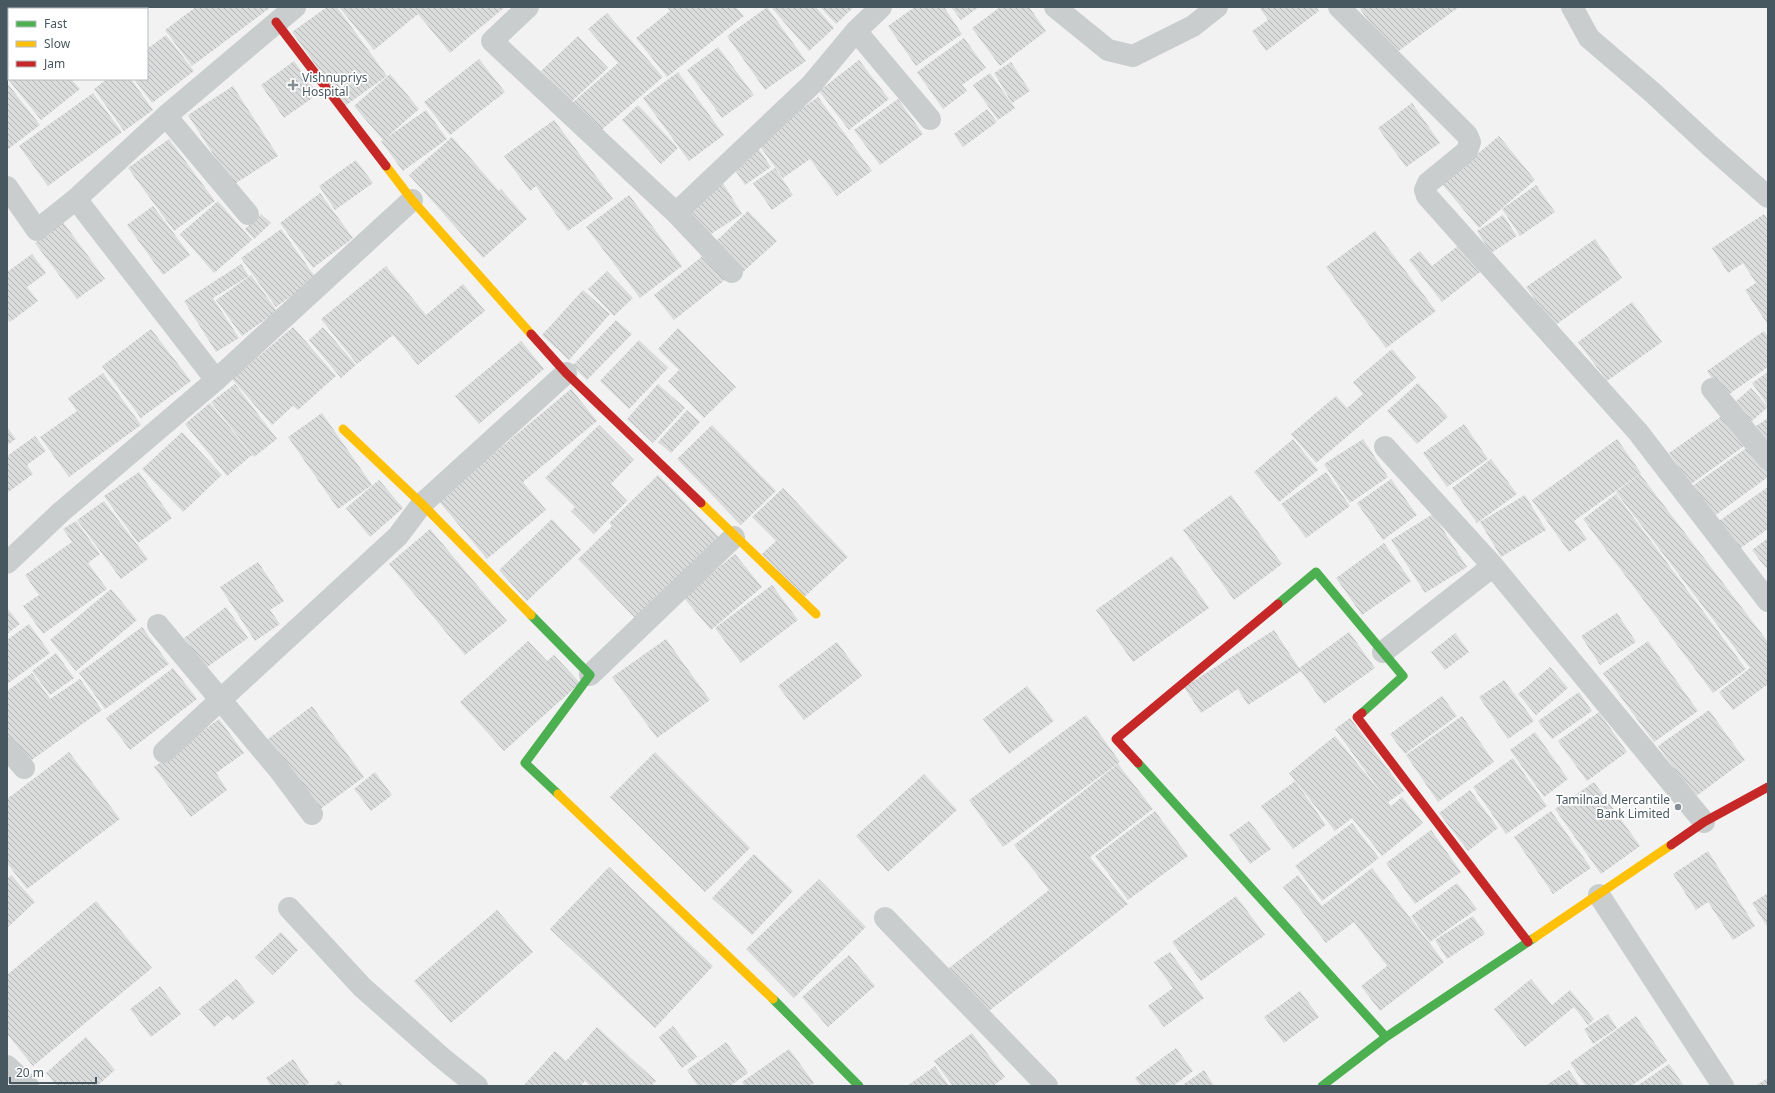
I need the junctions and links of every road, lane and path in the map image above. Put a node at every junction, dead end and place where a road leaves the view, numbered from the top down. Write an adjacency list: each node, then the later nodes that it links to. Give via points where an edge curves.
1 (295, 7): 8 (street)
2 (528, 7): 17 (street, via 492,41)
3 (881, 7): 9 (street)
4 (1055, 7): 5 (street, via 1108,50 1133,56 1193,26)
5 (1217, 7)
6 (1339, 7): 29 (street, via 1467,135 1470,142 1466,151 1428,183 1426,196 1638,432)
7 (1572, 7): 13 (street, via 1589,38)
8 (276, 22): 10 (street); 15 (street)
9 (856, 31): 11 (street); 17 (street, via 811,85)
10 (166, 116): 14 (street); 16 (street)
11 (930, 119)
12 (7, 187): 14 (street, via 37,230)
13 (1768, 197)
14 (76, 199): 20 (street)
15 (412, 200): 19 (street); 20 (street)
16 (248, 214)
17 (676, 214): 18 (street)
18 (732, 272)
19 (566, 373): 25 (street); 26 (street)
20 (216, 380): 27 (street, via 61,512)
21 (1712, 389): 24 (street)
22 (343, 429): 25 (street)
23 (1385, 447): 28 (street)
24 (1768, 459)
25 (422, 504): 33 (street); 34 (street, via 398,536)
26 (734, 537): 30 (street); 33 (street)
27 (7, 563)
28 (1493, 566): 32 (street); 40 (street)
29 (1768, 601)
30 (816, 614)
31 (158, 625): 34 (street)
32 (1383, 652): 44 (street, via 1402,676 1357,717); 45 (street, via 1316,572 1116,739)
33 (590, 675): 49 (street, via 525,763 744,970)
34 (222, 700): 36 (street); 39 (street)
35 (7, 748): 37 (street)
36 (164, 752)
37 (24, 768)
38 (1768, 787): 40 (street)
39 (312, 814)
40 (1704, 822): 41 (street)
41 (1599, 895): 44 (street); 52 (street)
42 (289, 908): 48 (street, via 362,987)
43 (886, 918): 50 (street)
44 (1528, 942): 45 (street)
45 (1386, 1037): 51 (street)
46 (7, 1066): 47 (street)
47 (28, 1086)
48 (477, 1086)
49 (859, 1086)
50 (1047, 1086)
51 (1322, 1086)
52 (1723, 1086)

